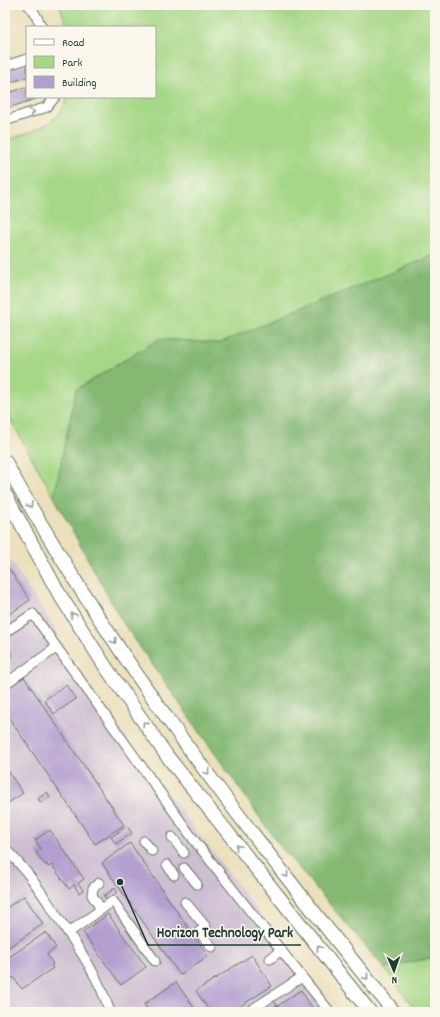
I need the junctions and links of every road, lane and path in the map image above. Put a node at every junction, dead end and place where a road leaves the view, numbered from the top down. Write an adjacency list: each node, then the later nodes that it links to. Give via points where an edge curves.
1 (28, 5): 2 (lane)
2 (41, 26)
3 (26, 59): 4 (lane)
4 (5, 66)
5 (54, 98): 6 (lane, one-way to 5, via 46,106)
6 (5, 121)
7 (5, 461): 34 (highway, one-way to 34, via 118,648 179,735)
8 (5, 494): 33 (highway, one-way to 8, via 167,756 62,598)
9 (5, 632): 10 (lane, via 33,614)
10 (56, 648): 11 (lane); 13 (lane)
11 (5, 684)
12 (172, 837): 13 (lane, via 182,851)
13 (194, 840): 26 (lane)
14 (144, 841): 16 (lane)
15 (5, 849): 24 (lane, via 19,862)
16 (152, 852)
17 (167, 865): 19 (lane)
18 (184, 868): 21 (lane)
19 (174, 875)
20 (99, 883): 23 (lane, via 93,888 92,895)
21 (197, 884)
22 (185, 902): 25 (lane, via 206,927 199,932)
23 (101, 909): 24 (lane); 28 (lane, via 114,901)
24 (68, 933): 30 (lane, via 96,977)
25 (212, 947)
26 (282, 950): 27 (lane); 29 (lane)
27 (270, 959)
28 (155, 961)
29 (302, 977): 31 (lane); 32 (lane)
30 (110, 1012)
31 (248, 1012)
32 (330, 1012)
33 (370, 1012)
34 (394, 1012)

